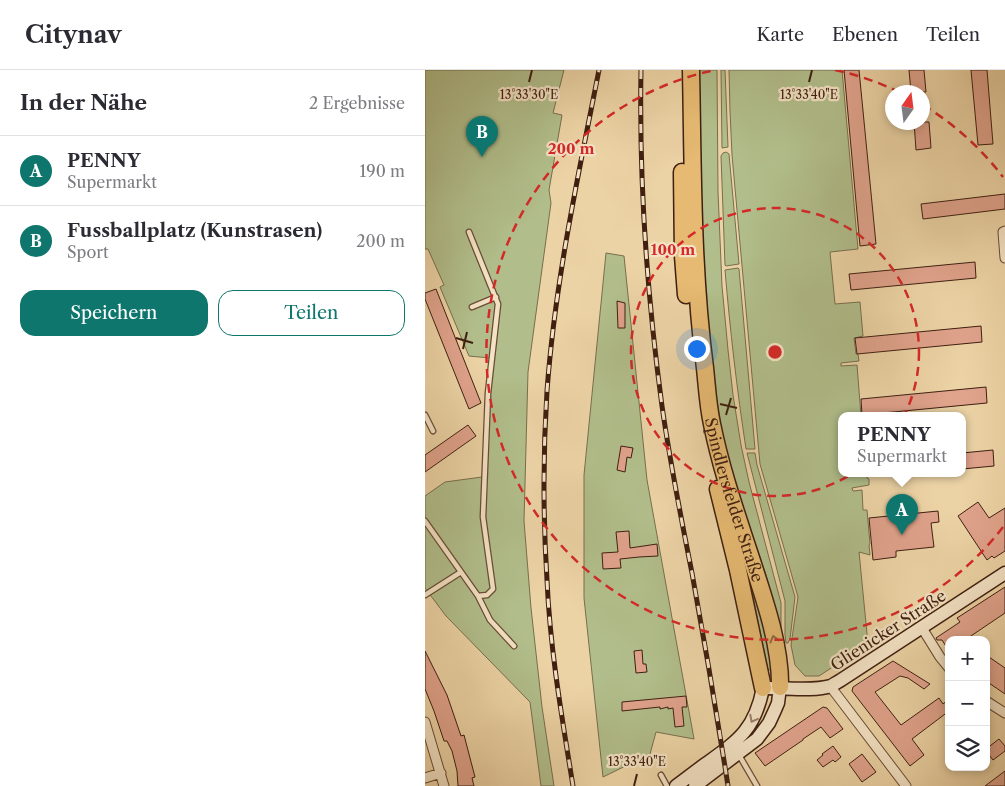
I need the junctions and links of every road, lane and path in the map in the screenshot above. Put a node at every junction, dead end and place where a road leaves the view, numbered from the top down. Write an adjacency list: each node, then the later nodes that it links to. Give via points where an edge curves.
1 (680, 70): 20 (highway, Spindlersfelder Straße, via 683,256 690,338 702,426)
2 (691, 70): 19 (highway, Spindlersfelder Straße, one-way to 2, via 776,648 763,595 727,487 712,423 695,256)
3 (1005, 231): 5 (street)
4 (469, 232): 6 (lane)
5 (1005, 258)
6 (496, 297): 7 (lane); 14 (lane, via 483,517 493,589 487,595)
7 (472, 307)
8 (425, 415): 9 (lane)
9 (433, 431)
10 (425, 521): 11 (lane)
11 (461, 572): 13 (lane); 14 (lane)
12 (1005, 573): 15 (street, Glienicker Straße)
13 (425, 595)
14 (478, 596): 16 (lane, via 490,620)
15 (922, 628): 17 (street); 18 (street, Glienicker Straße)
16 (514, 646)
17 (945, 663)
18 (830, 686): 19 (street, Glienicker Straße); 33 (street)
19 (780, 687): 20 (street, Glienicker Straße); 24 (street, via 778,703 769,723 757,739)
20 (763, 688): 24 (street, one-way to 24, via 757,710)
21 (990, 704): 22 (street)
22 (1005, 713)
23 (425, 722): 25 (street)
24 (735, 749): 30 (street); 31 (street, via 728,762); 32 (lane)
25 (441, 773): 27 (street); 28 (street)
26 (661, 775): 29 (lane)
27 (425, 778)
28 (444, 786)
29 (667, 786)
30 (676, 786)
31 (695, 786)
32 (757, 786)
33 (906, 786)

